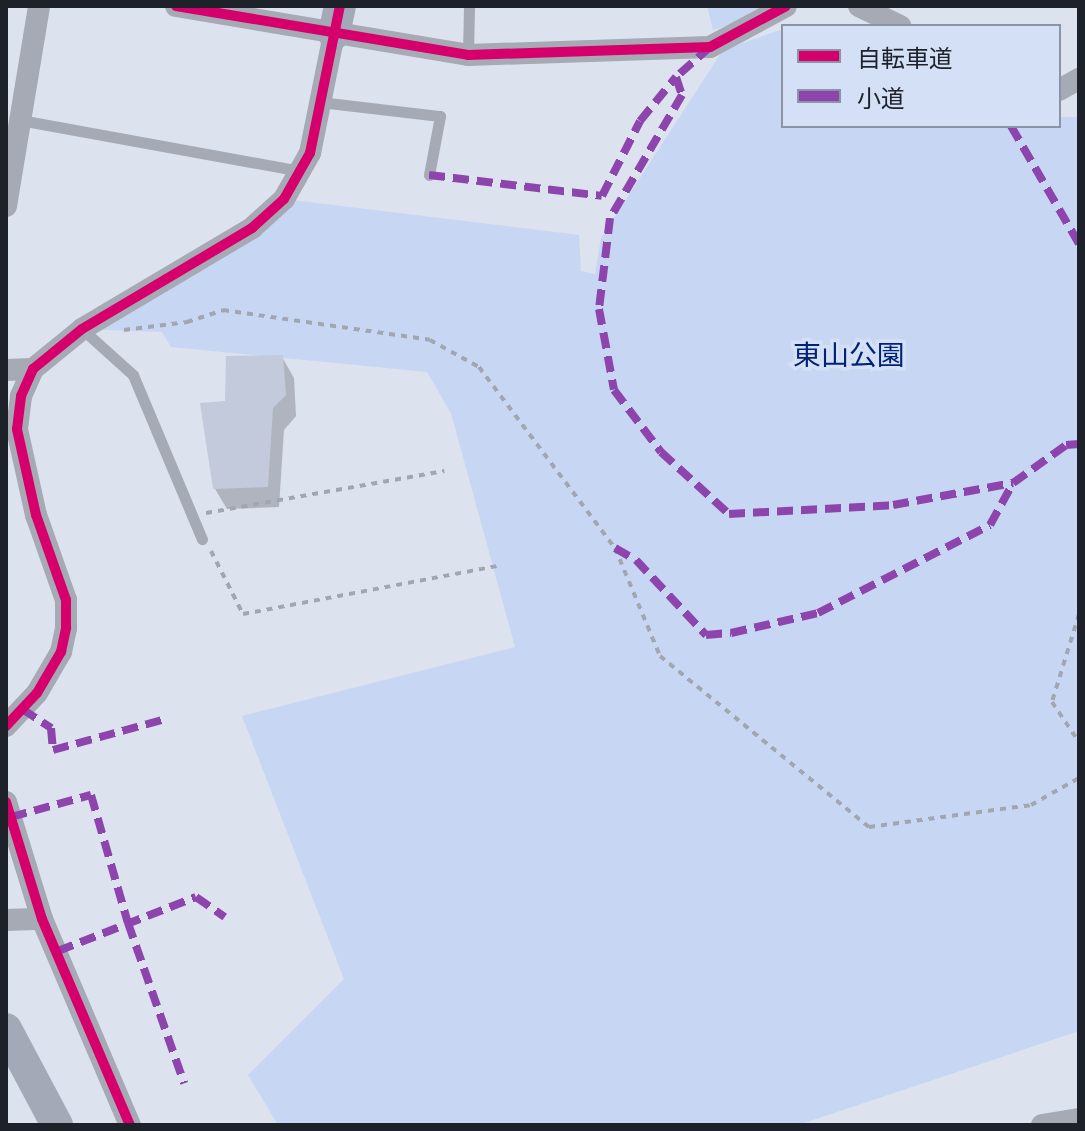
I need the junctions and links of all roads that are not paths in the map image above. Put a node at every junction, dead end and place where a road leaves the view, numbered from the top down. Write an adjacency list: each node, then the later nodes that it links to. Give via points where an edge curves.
1 (39, 6): 12 (street)
2 (176, 6): 6 (street)
3 (469, 6): 8 (lane)
4 (786, 6): 8 (street, via 710,47)
5 (859, 6): 7 (street)
6 (337, 20): 8 (street); 11 (street)
7 (896, 24)
8 (468, 55)
9 (1079, 79): 10 (street)
10 (1061, 89)
11 (320, 102): 13 (street); 14 (lane, via 440,116)
12 (20, 120): 13 (lane); 15 (street)
13 (301, 171): 16 (street, via 284,199 252,228)
14 (429, 175)
15 (6, 206)
16 (82, 329): 17 (street); 19 (lane, via 133,375)
17 (33, 369): 18 (street); 20 (street, via 21,396 17,429 36,515 66,600 66,628 61,652 45,679)
18 (6, 370)
19 (202, 539)
20 (6, 726)
21 (6, 802): 22 (street)
22 (42, 919): 23 (street); 27 (street)
23 (6, 920)
24 (6, 1029): 26 (street)
25 (1079, 1119): 28 (street)
26 (57, 1125)
27 (130, 1125)
28 (1042, 1125)

